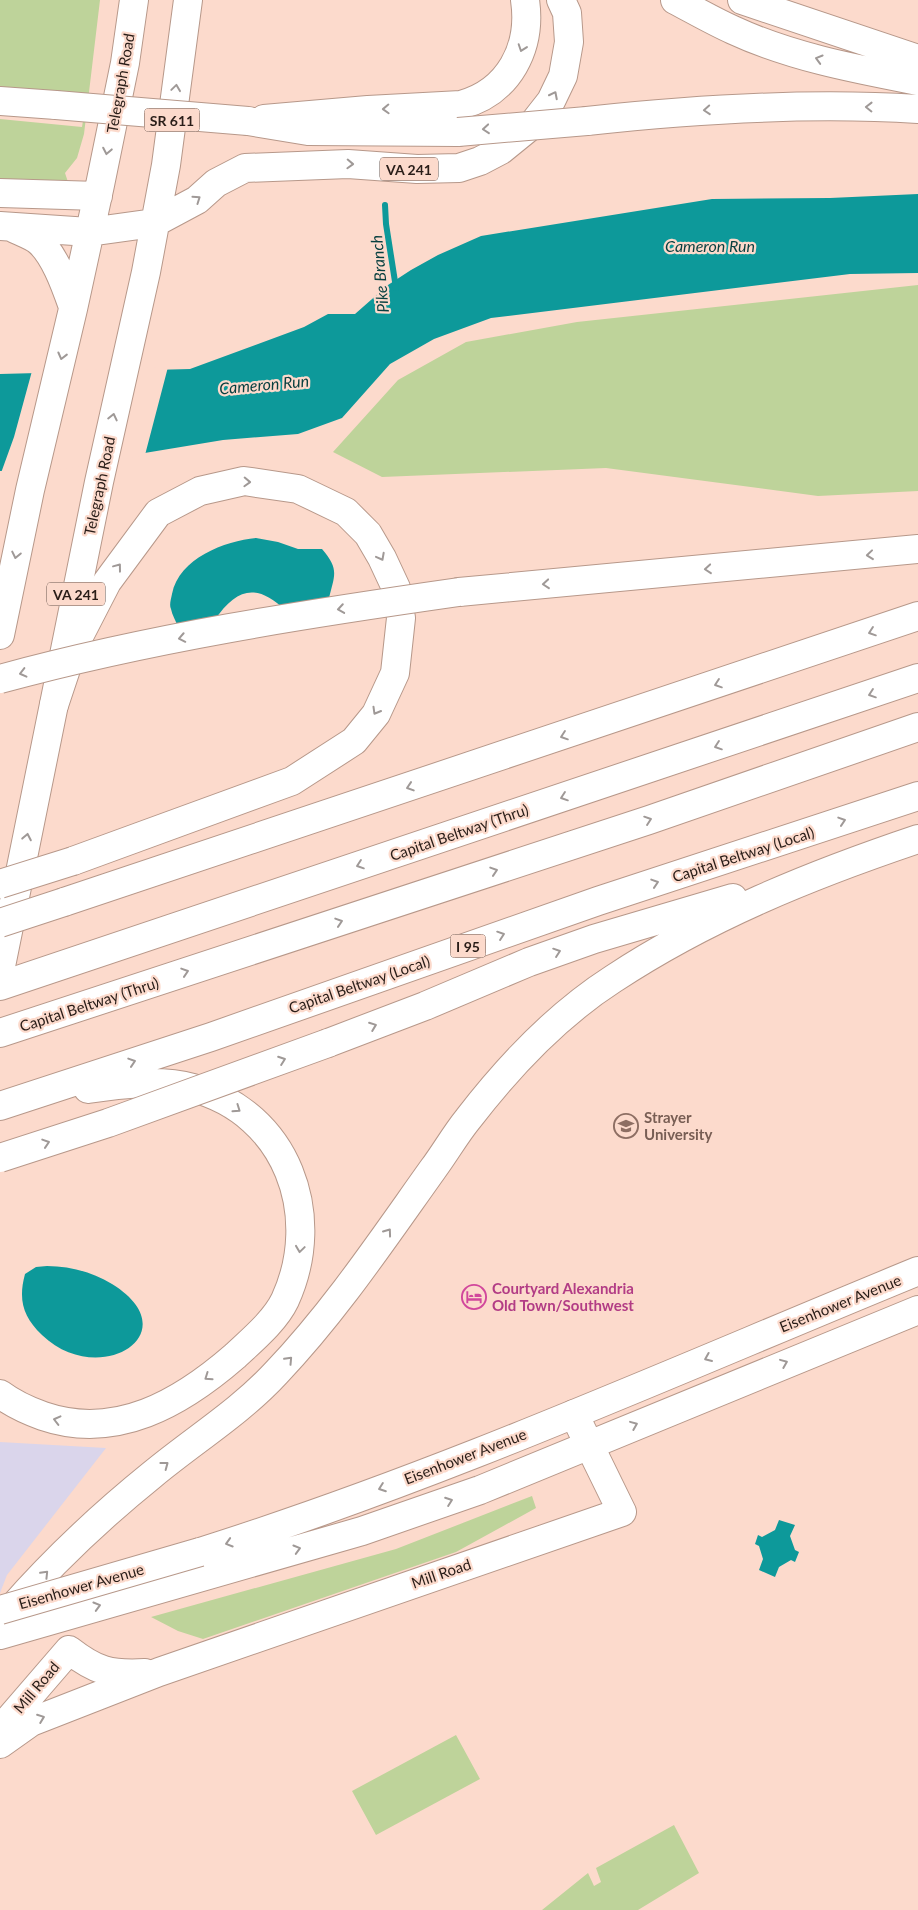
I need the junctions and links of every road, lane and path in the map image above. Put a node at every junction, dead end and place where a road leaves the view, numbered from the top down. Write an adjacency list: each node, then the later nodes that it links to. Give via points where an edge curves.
1 (134, 0): 13 (main road, Telegraph Road, one-way to 13)
2 (524, 0): 11 (main road, one-way to 11, via 526,30 519,56 502,83 474,101 461,105)
3 (561, 0): 14 (main road, VA 241, one-way to 3, via 197,200 216,183 245,168 348,164 459,168 501,150 533,124 551,101 563,76 569,42)
4 (675, 0): 8 (main road, one-way to 4, via 778,47 734,30)
5 (742, 0): 7 (main road)
6 (190, 6): 14 (main road, Telegraph Road / SR 611, one-way to 6)
7 (918, 59)
8 (918, 81)
9 (0, 101): 11 (main road, bridge)
10 (918, 109): 11 (main road, one-way to 11, bridge, via 751,107 458,132 308,131)
11 (248, 121)
12 (0, 193): 13 (main road)
13 (98, 196): 16 (main road, Telegraph Road)
14 (154, 223): 16 (main road); 25 (main road, Telegraph Road / VA 241, one-way to 14)
15 (5, 226): 16 (main road); 17 (main road, via 37,240)
16 (89, 232): 17 (main road, Telegraph Road)
17 (70, 276): 18 (main road, Telegraph Road, one-way to 18, via 74,309)
18 (30, 490): 19 (main road); 22 (main road, Telegraph Road, one-way to 22)
19 (0, 535)
20 (918, 550): 23 (main road, one-way to 23, bridge, via 459,592 204,634)
21 (918, 616): 31 (main road, one-way to 31, bridge)
22 (0, 635)
23 (0, 678)
24 (918, 678): 33 (main road, Capital Beltway (Thru), one-way to 33)
25 (54, 705): 30 (main road, one-way to 30, bridge, via 73,648 107,582 158,513 200,491 244,481 298,489 346,512 368,534 396,588 401,618 396,673 376,714 354,741 292,781); 32 (main road, Telegraph Road / VA 241, one-way to 25)
26 (918, 727): 34 (main road, Capital Beltway (Thru), one-way to 26, via 650,820)
27 (918, 796): 35 (main road, Capital Beltway (Local) / I 95, one-way to 27, via 598,901)
28 (918, 839): 29 (main road)
29 (799, 882): 36 (main road, one-way to 29, bridge, via 108,1123 328,1043 594,939 690,909); 43 (main road, one-way to 29, via 100,1520 153,1474 237,1410 310,1337 468,1120 518,1061 564,1018 611,980 656,953 745,905)
30 (0, 884)
31 (0, 923)
32 (0, 971)
33 (0, 986)
34 (0, 1033)
35 (10, 1103): 39 (main road, one-way to 39, via 105,1086 142,1084 183,1086 221,1099 248,1116 276,1148 298,1198 302,1234 294,1277 284,1302 269,1322 217,1371 162,1406 120,1422 77,1424 34,1413)
36 (0, 1158)
37 (918, 1271): 40 (main road, Eisenhower Avenue, one-way to 40)
38 (918, 1310): 41 (main road, Eisenhower Avenue, one-way to 38)
39 (0, 1394)
40 (574, 1414): 41 (main road, Mill Road); 42 (main road, Eisenhower Avenue, one-way to 42, bridge, via 408,1478 200,1552)
41 (589, 1444): 44 (main road, Eisenhower Avenue, one-way to 41, via 386,1523 480,1490); 45 (main road, Mill Road, via 622,1512)
42 (0, 1610)
43 (0, 1622)
44 (0, 1635)
45 (159, 1672): 46 (main road, Mill Road, via 118,1675 82,1660 69,1650); 47 (main road, Mill Road, one-way to 45, via 31,1722)
46 (0, 1730)
47 (0, 1744)

